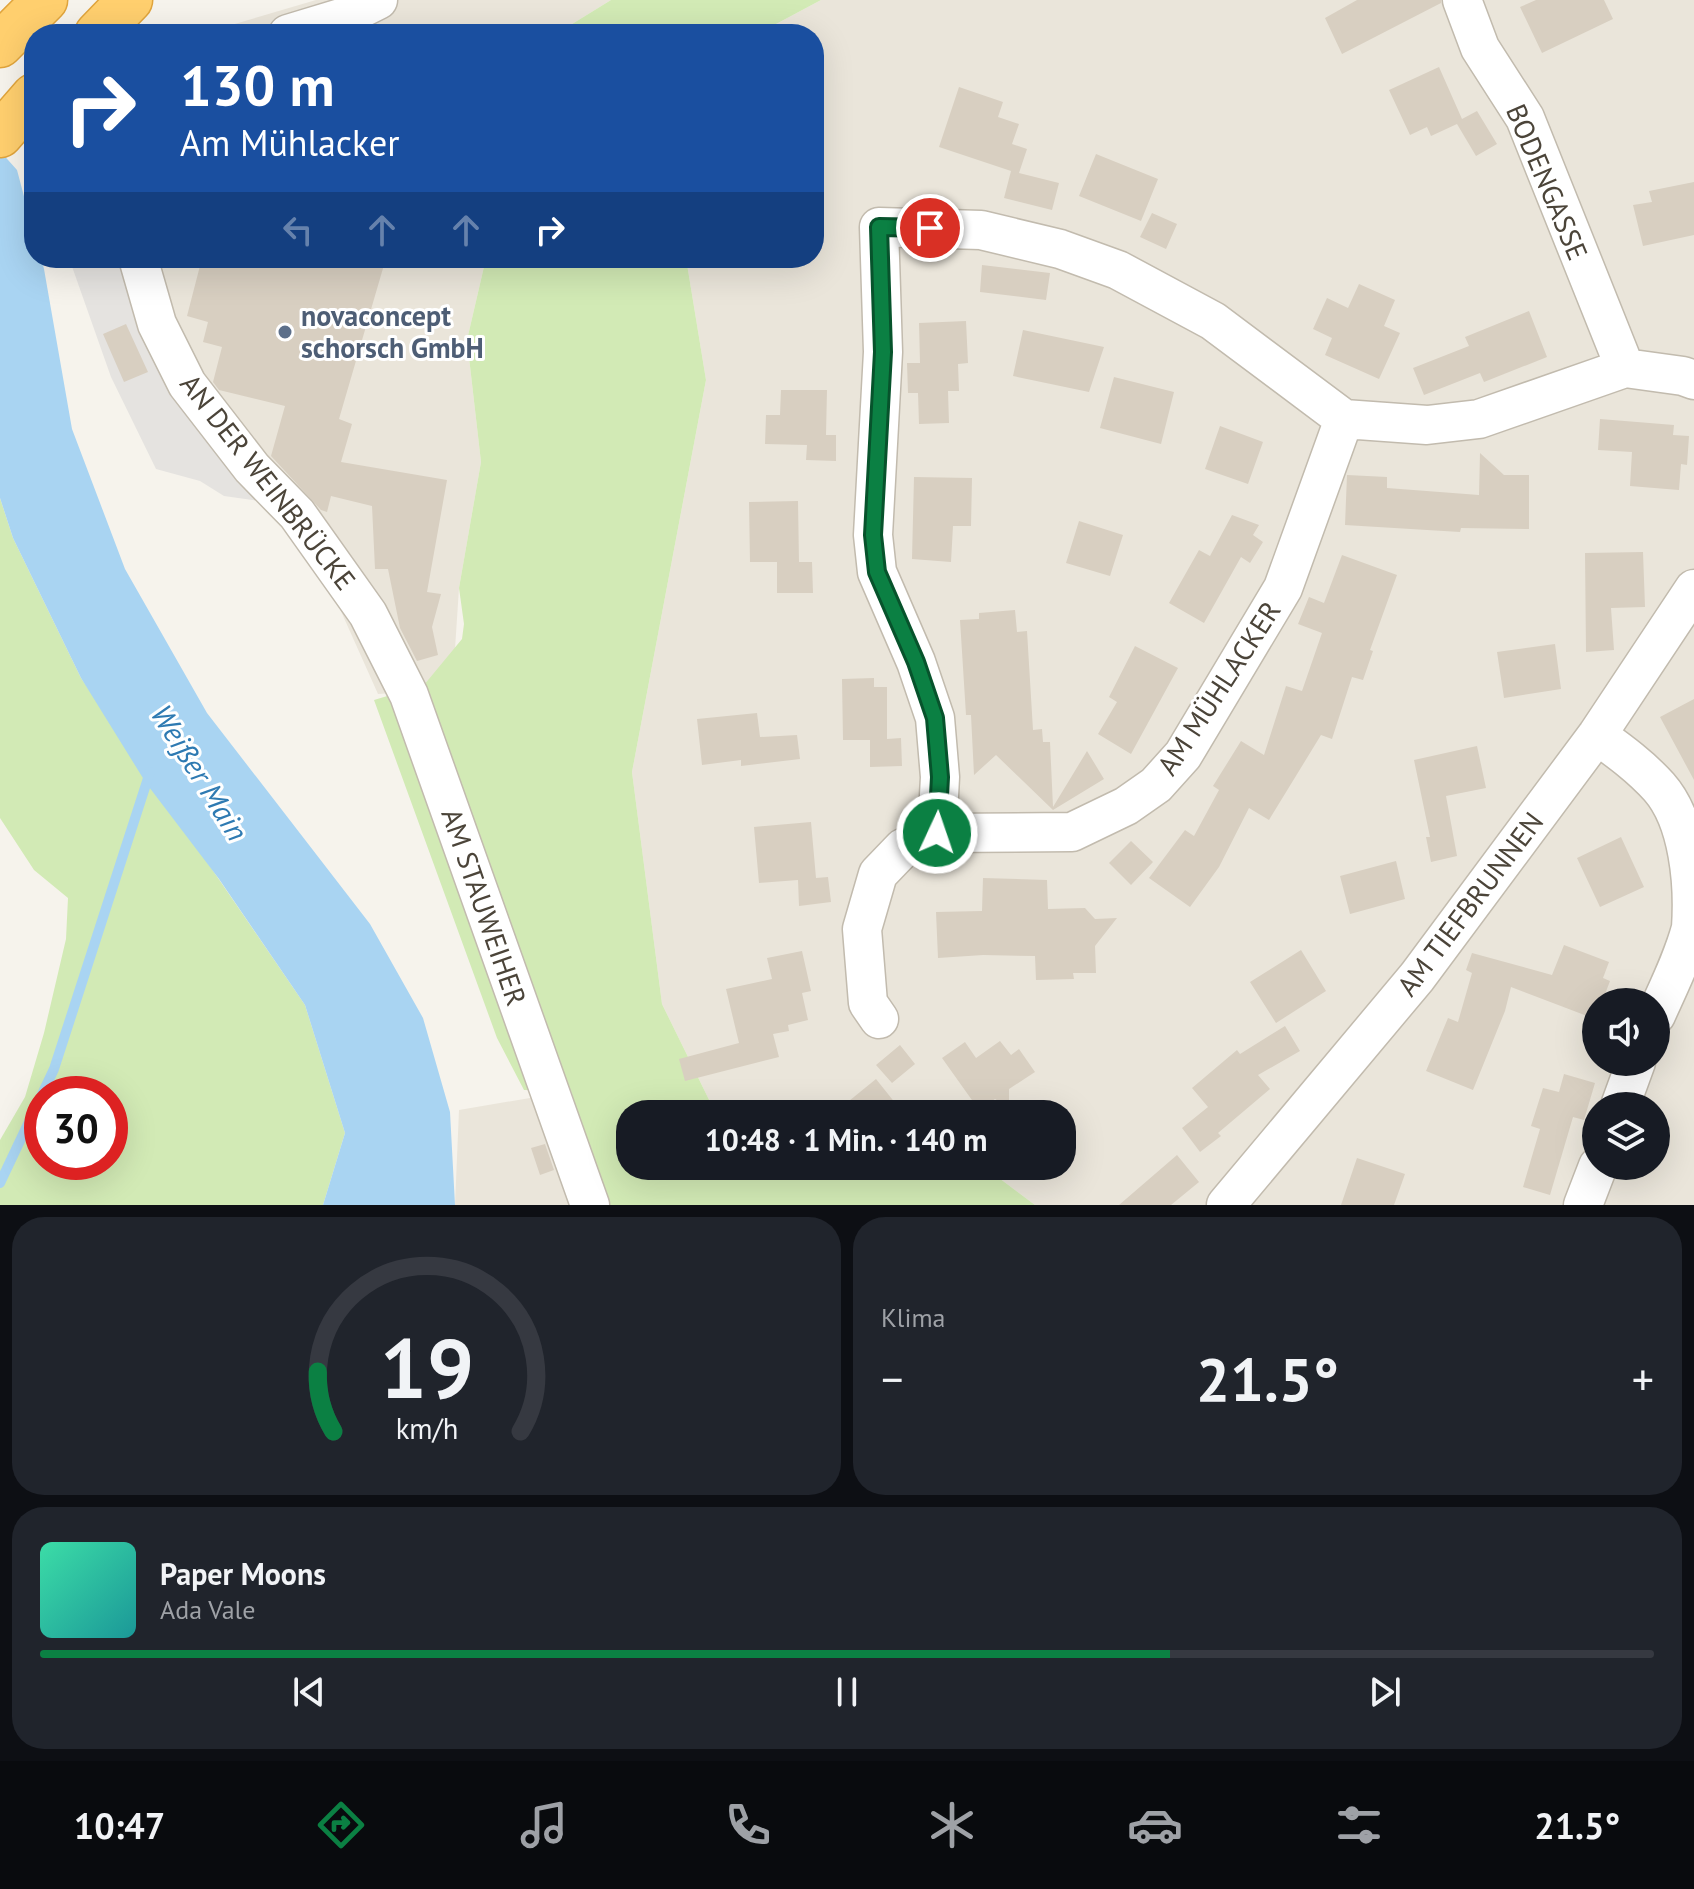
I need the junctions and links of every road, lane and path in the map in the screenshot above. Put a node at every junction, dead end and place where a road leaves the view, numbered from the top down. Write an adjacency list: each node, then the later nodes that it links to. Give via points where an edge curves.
1 (45, 0): 7 (highway)
2 (130, 0): 5 (highway)
3 (378, 0): 6 (street)
4 (1462, 0): 11 (street, BODENGASSE, via 1480,48 1525,118)
5 (107, 24)
6 (321, 24)
7 (0, 45)
8 (24, 107): 9 (highway)
9 (0, 135)
10 (141, 268): 15 (street, AN DER WEINBRÜCKE, via 157,324 187,384 252,468 297,514)
11 (1625, 368): 12 (street); 13 (street, via 1479,419 1427,425)
12 (1694, 380)
13 (1344, 419): 17 (street, AM MÜHLACKER, via 1283,588 1183,755 1156,785 1072,832); 17 (street, via 1213,321 1118,270 981,230 879,227 883,352 873,535 877,572 935,718)
14 (1694, 589): 16 (street, AM TIEFBRUNNEN)
15 (368, 614): 21 (street, AM STAUWEIHER, via 409,695)
16 (1597, 735): 18 (street, via 1662,790 1691,854 1692,924); 22 (street, AM TIEFBRUNNEN, via 1417,977)
17 (937, 833): 19 (street, AM MÜHLACKER, via 903,848 878,874 862,929 868,1003)
18 (1668, 988)
19 (879, 1019)
20 (1593, 1180): 23 (street)
21 (590, 1205)
22 (1226, 1205)
23 (1583, 1205)

